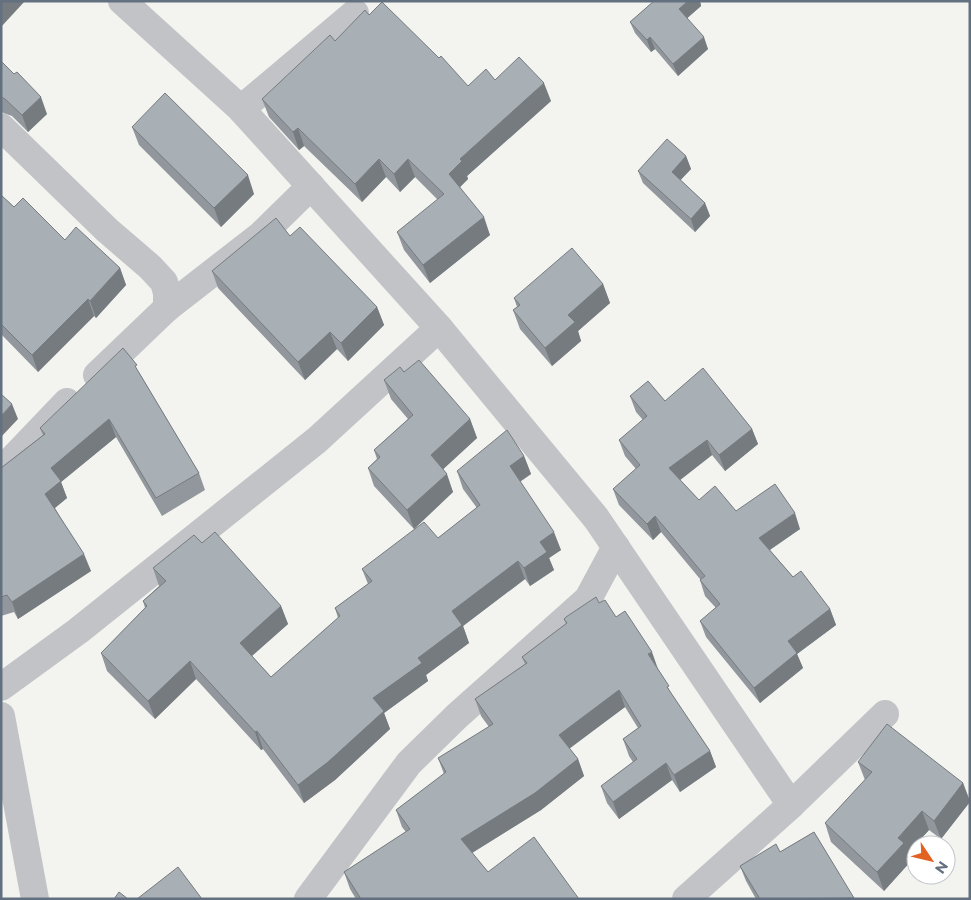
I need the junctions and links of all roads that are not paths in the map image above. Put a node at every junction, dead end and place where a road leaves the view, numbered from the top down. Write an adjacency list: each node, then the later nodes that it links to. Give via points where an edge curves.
1 (122, 1): 3 (street)
2 (355, 13): 3 (street)
3 (240, 109): 5 (street)
4 (1, 127): 6 (street, via 164,282)
5 (311, 186): 6 (street, via 261,235); 7 (street)
6 (167, 308): 8 (street, via 54,414)
7 (439, 328): 9 (street, via 596,518); 10 (street, via 317,440 78,631)
8 (1, 471)
9 (616, 547): 14 (street); 16 (street, via 588,599 409,763)
10 (1, 686)
11 (885, 714): 14 (street)
12 (1, 716): 13 (street)
13 (5, 764): 15 (street)
14 (791, 805): 17 (street)
15 (35, 899)
16 (308, 899)
17 (686, 899)

